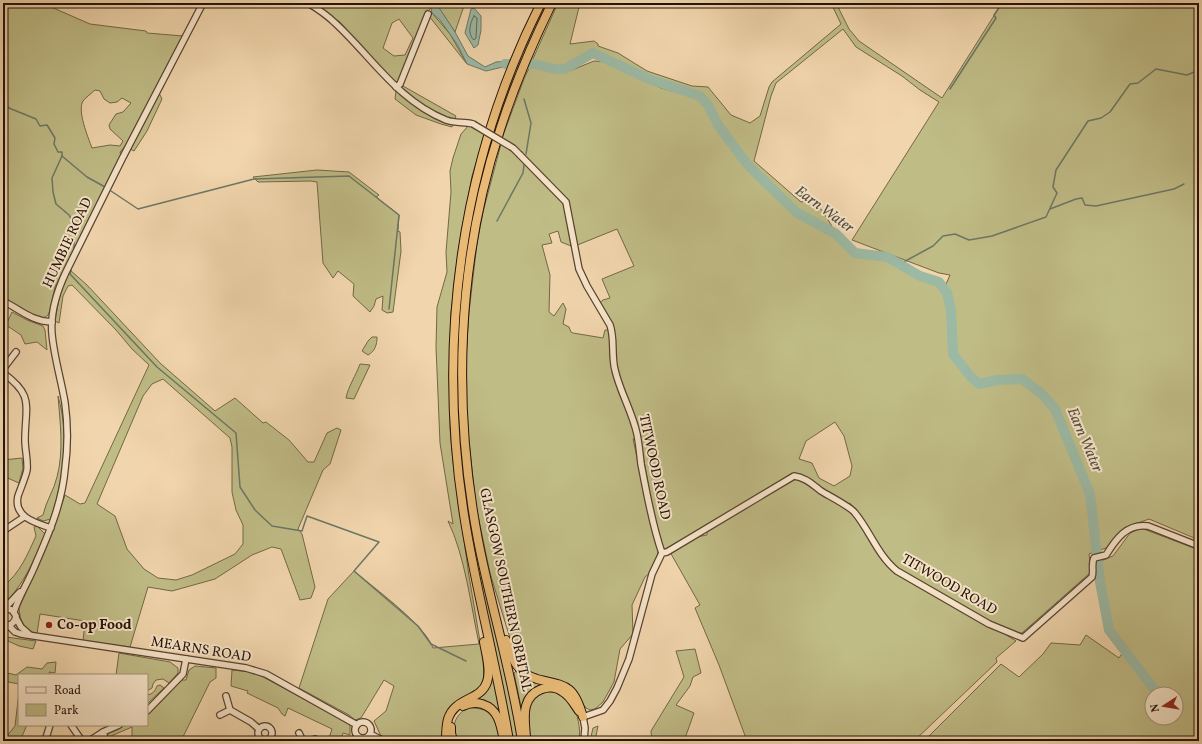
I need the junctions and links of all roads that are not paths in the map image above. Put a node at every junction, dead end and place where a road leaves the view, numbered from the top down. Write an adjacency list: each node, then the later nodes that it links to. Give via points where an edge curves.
1 (203, 3): 8 (street, HUMBIE ROAD, via 66,272 54,302)
2 (308, 3): 6 (street, TITWOOD ROAD, via 335,22)
3 (541, 3): 17 (highway, GLASGOW SOUTHERN ORBITAL, via 506,81 491,122 473,192 460,265 452,386 455,445)
4 (552, 3): 19 (highway, GLASGOW SOUTHERN ORBITAL, via 534,41 499,131 480,205 468,279 463,329 462,396 466,456 478,541)
5 (428, 14): 6 (street, via 400,84)
6 (396, 87): 16 (street, TITWOOD ROAD, bridge, via 421,107 445,120 473,124 512,148 566,202 579,269 612,330 615,372 637,434 651,514)
7 (3, 301): 8 (street, via 31,318)
8 (52, 322): 13 (street, HUMBIE ROAD, via 54,350 65,403 67,438 63,487)
9 (16, 352): 10 (street)
10 (3, 369)
11 (3, 373): 12 (street, via 16,384 26,401 27,468 18,498)
12 (24, 516): 13 (street, via 34,523); 14 (street)
13 (51, 528): 18 (street, HUMBIE ROAD)
14 (3, 531)
15 (1199, 546): 16 (street, TITWOOD ROAD, via 1148,526 1139,525 1118,537 1106,555 1096,557 1093,560 1092,577 1023,638 989,624 897,570 888,562 854,511 798,476)
16 (662, 554): 29 (street, via 652,574 629,659 617,688 603,710)
17 (474, 572): 49 (highway, via 488,679 481,692 452,710 447,721); 52 (highway, GLASGOW SOUTHERN ORBITAL)
18 (27, 582): 20 (street, HUMBIE ROAD); 21 (street, HUMBIE ROAD)
19 (489, 588): 29 (highway, via 515,663 527,675 569,689 578,700); 53 (highway, GLASGOW SOUTHERN ORBITAL)
20 (4, 609): 21 (street, via 10,609)
21 (15, 615): 22 (street, via 13,623); 23 (street, via 21,627)
22 (6, 624): 23 (street, MEARNS ROAD, via 15,632)
23 (30, 636): 24 (street, MEARNS ROAD)
24 (186, 659): 26 (street, via 183,674); 30 (street, MEARNS ROAD, via 246,668 266,674)
25 (226, 696): 27 (street)
26 (148, 710)
27 (230, 710): 28 (street); 34 (street)
28 (220, 715)
29 (582, 717): 54 (highway, via 561,690 539,690 531,696 526,705); 55 (street, via 585,728)
30 (357, 725): 37 (street, via 367,723 371,727); 41 (street, via 356,735)
31 (50, 726): 42 (street)
32 (72, 726): 43 (street)
33 (117, 726): 35 (street)
34 (259, 729): 38 (street, via 263,726 269,727); 40 (street, via 257,734)
35 (103, 732): 44 (street); 45 (street)
36 (299, 733): 46 (street)
37 (370, 734): 41 (street); 48 (street)
38 (274, 739): 40 (street)
39 (315, 739): 47 (street)
40 (261, 740)
41 (364, 740)
42 (45, 741)
43 (82, 741)
44 (89, 741)
45 (106, 741)
46 (303, 741)
47 (308, 741)
48 (384, 741)
49 (446, 741)
50 (453, 741): 51 (highway, via 451,723 454,715 462,706 475,703 485,705 494,712 499,720)
51 (504, 741)
52 (509, 741)
53 (522, 741)
54 (526, 741)
55 (584, 741)

